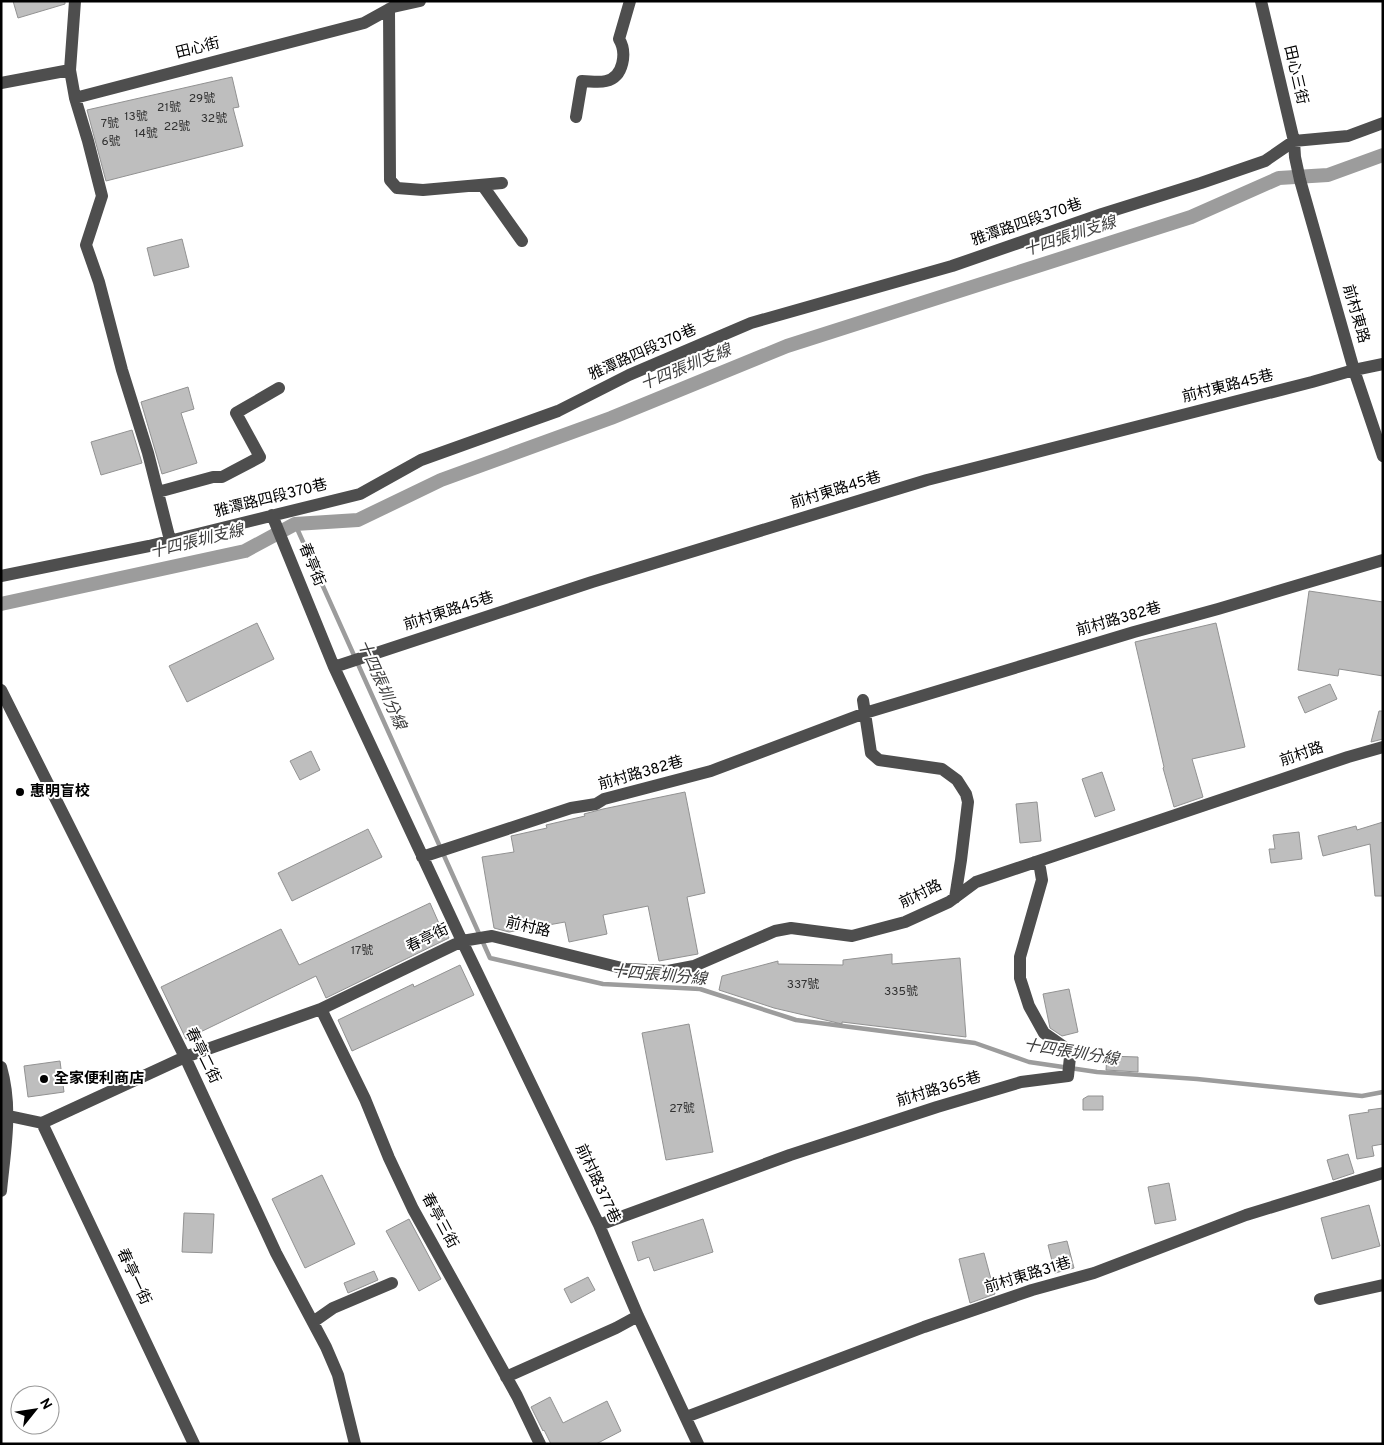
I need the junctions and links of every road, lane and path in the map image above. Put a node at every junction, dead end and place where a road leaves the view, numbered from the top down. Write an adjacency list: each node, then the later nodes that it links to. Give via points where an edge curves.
1 (75, 1): 6 (street)
2 (420, 1): 5 (street, 田心街)
3 (630, 1): 9 (street, via 619,39 624,47 616,76 608,81 582,81)
4 (1261, 1): 11 (street, 田心三街)
5 (389, 9): 8 (street, 田心街, via 364,23); 14 (street, via 390,180 397,188 423,190)
6 (70, 70): 7 (street); 8 (street)
7 (1, 83)
8 (75, 98): 20 (street, via 102,196 86,245)
9 (576, 117)
10 (1383, 123): 11 (street, via 1348,136)
11 (1294, 141): 12 (street, 田心三街); 21 (street, 雅潭路四段370巷, via 1265,161 1201,183 952,266 751,323 629,375 558,411 421,460 360,494)
12 (1295, 157): 17 (street, 前村東路)
13 (502, 183): 14 (street)
14 (483, 186): 15 (street)
15 (522, 241)
16 (1383, 364): 17 (street, 前村東路45巷)
17 (1354, 370): 19 (street, 前村東路); 25 (street, 前村東路45巷, via 927,480 592,582)
18 (279, 388): 20 (street, via 236,413 260,457 222,477)
19 (1383, 456)
20 (158, 492): 22 (street)
21 (278, 527): 22 (street, 雅潭路四段370巷); 25 (street, 春亭街)
22 (170, 540): 24 (street, 雅潭路四段370巷)
23 (1383, 560): 27 (street, 前村路382巷)
24 (1, 576)
25 (334, 667): 29 (street, 春亭街)
26 (1, 690): 34 (street, 春亭二街)
27 (864, 707): 29 (street, 前村路382巷, via 711,771 604,799 596,804 571,808); 31 (street, via 874,757 942,769 957,780 966,794 968,802)
28 (1383, 747): 30 (street, 前村路)
29 (422, 856): 32 (street, 春亭街)
30 (1035, 862): 31 (street, 前村路, via 976,882); 40 (street, 前村路365巷, via 1042,880 1020,956 1020,978 1028,1006 1044,1033 1064,1047 1070,1057 1068,1076 1021,1082 936,1108 790,1155)
31 (954, 898): 32 (street, 前村路, via 905,922 852,936 791,928 776,931 694,966 668,971 626,969 492,936)
32 (462, 941): 33 (street, 春亭街); 40 (street, 前村路377巷)
33 (321, 1009): 34 (street, 春亭街); 46 (street, 春亭三街, via 413,1209)
34 (184, 1057): 37 (street, 春亭街); 45 (street, 春亭二街, via 276,1253)
35 (1, 1067): 36 (street, via 6,1086)
36 (5, 1117): 37 (street); 39 (street)
37 (42, 1123): 48 (street, 春亭一街)
38 (1383, 1173): 47 (street, 前村東路31巷, via 1246,1216 1094,1273 1032,1290 924,1327)
39 (1, 1191)
40 (599, 1225): 44 (street, 前村路377巷)
41 (392, 1283): 45 (street, via 333,1308)
42 (1383, 1285): 43 (street)
43 (1320, 1299)
44 (638, 1316): 46 (street); 47 (street, 前村路377巷)
45 (313, 1322): 49 (street, 春亭二街, via 338,1375)
46 (506, 1377): 50 (street, 春亭三街)
47 (686, 1417): 51 (street, 前村路377巷)
48 (194, 1444)
49 (354, 1444)
50 (540, 1444)
51 (698, 1444)

